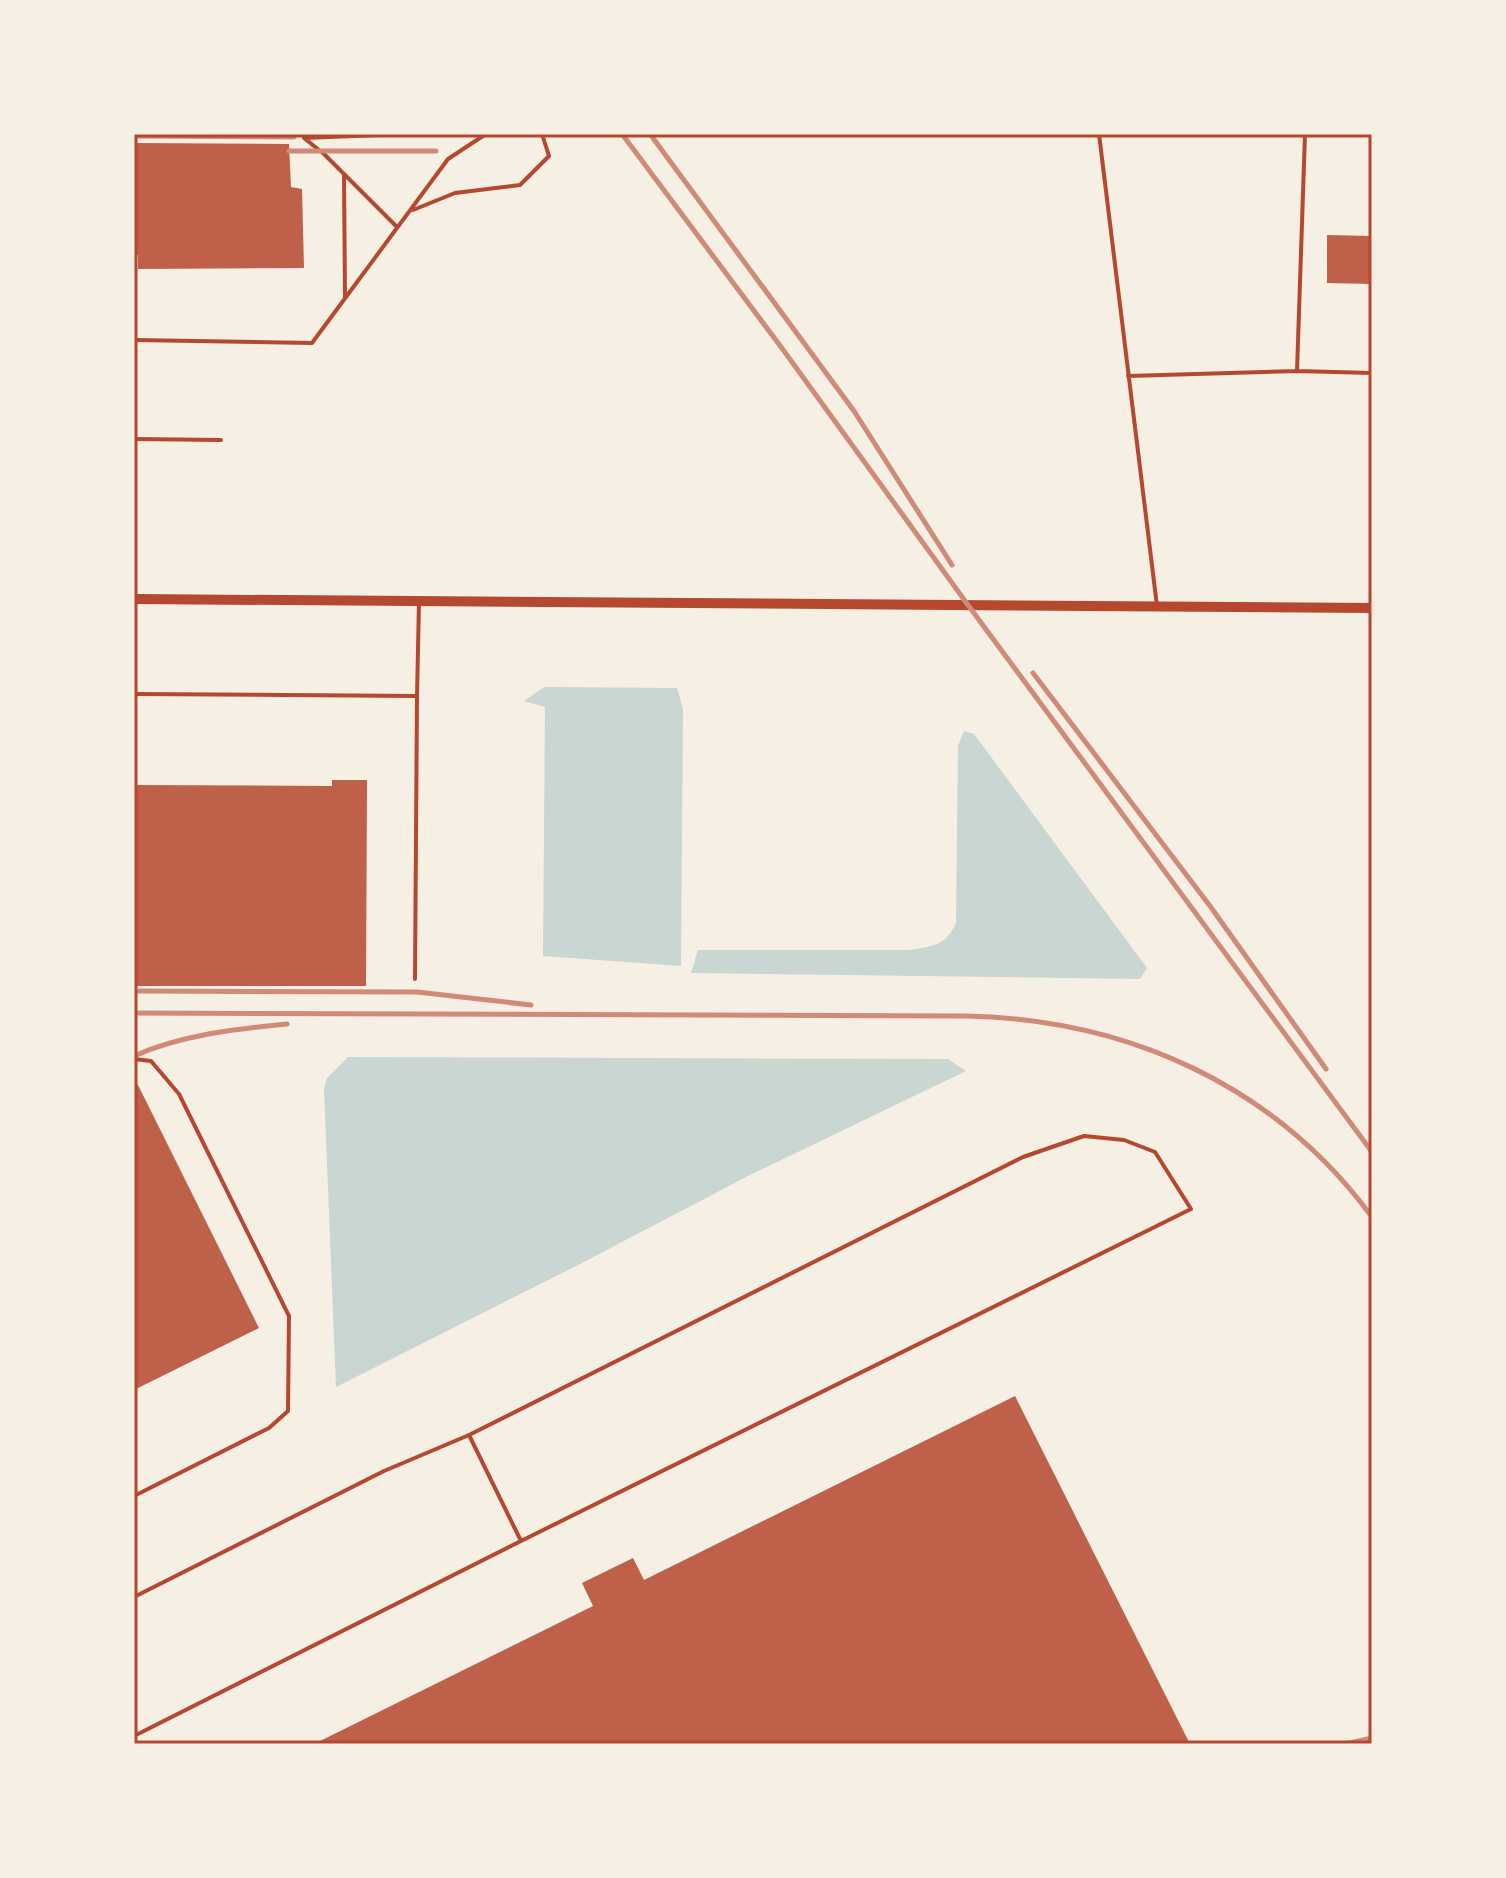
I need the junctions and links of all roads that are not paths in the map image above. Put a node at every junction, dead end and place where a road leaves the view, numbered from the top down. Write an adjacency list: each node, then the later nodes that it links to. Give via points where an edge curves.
1 (404, 134): 6 (lane, via 304,138)
2 (486, 134): 7 (lane, via 448,159)
3 (542, 134): 7 (lane, via 549,156 520,185 455,193)
4 (1099, 134): 13 (lane)
5 (1305, 134): 11 (lane)
6 (344, 173): 8 (lane); 9 (lane)
7 (410, 211): 8 (lane)
8 (398, 228): 9 (lane)
9 (345, 299): 10 (lane, via 312,343)
10 (134, 340)
11 (1297, 371): 12 (lane); 13 (lane)
12 (1372, 373)
13 (1128, 376): 18 (lane)
14 (134, 439): 15 (lane)
15 (221, 440)
16 (134, 599): 17 (street)
17 (419, 599): 18 (street); 21 (lane)
18 (1157, 608): 19 (street)
19 (1372, 608)
20 (134, 694): 21 (lane)
21 (417, 696): 22 (lane)
22 (415, 979)
23 (134, 1059): 25 (lane, via 151,1061 179,1094 289,1316 288,1411 269,1428)
24 (469, 1435): 26 (lane); 26 (lane, via 1023,1157 1084,1136 1124,1140 1155,1152 1191,1209); 27 (lane, via 384,1471)
25 (134, 1496)
26 (521, 1541): 28 (lane)
27 (134, 1597)
28 (134, 1736)

